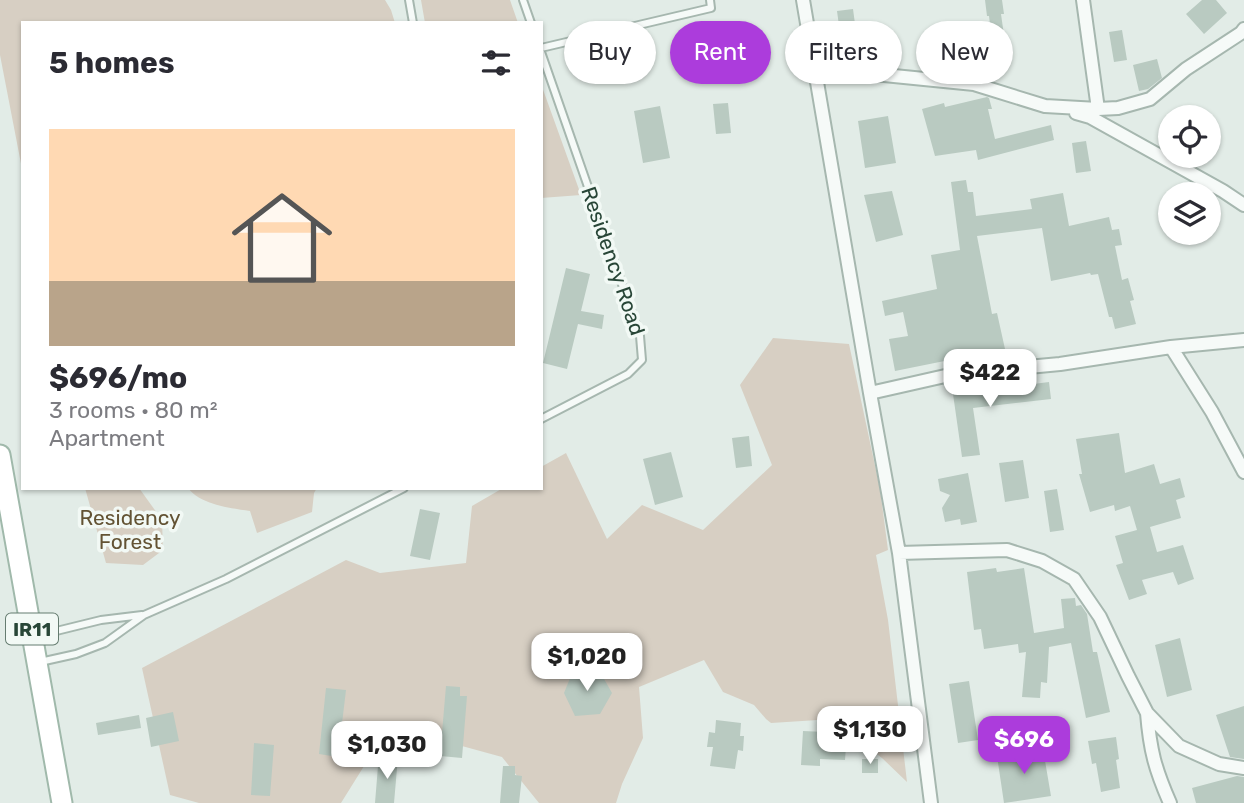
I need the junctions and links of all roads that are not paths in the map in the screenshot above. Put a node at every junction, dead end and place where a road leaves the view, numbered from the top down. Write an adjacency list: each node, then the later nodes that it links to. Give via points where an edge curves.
1 (409, 0): 6 (lane)
2 (523, 0): 7 (lane)
3 (710, 0): 10 (lane, via 711,8)
4 (803, 0): 8 (street)
5 (1083, 0): 15 (street)
6 (413, 21)
7 (530, 21)
8 (806, 21)
9 (1244, 29): 15 (street, via 1150,99)
10 (543, 50)
11 (543, 56): 20 (lane, Residency Road, via 640,336 642,360 628,374)
12 (902, 77): 14 (street, via 974,84)
13 (817, 84): 19 (street)
14 (1045, 106): 15 (street); 16 (street, via 1090,117)
15 (1098, 109)
16 (1244, 205)
17 (1244, 340): 18 (street)
18 (1171, 347): 19 (street, via 954,374); 22 (street)
19 (870, 393): 24 (street)
20 (543, 418)
21 (0, 455): 26 (main road, IR11)
22 (1244, 472)
23 (400, 490): 25 (lane, via 226,579)
24 (899, 553): 28 (street, via 1007,550 1042,561 1074,579 1100,617); 31 (street)
25 (144, 615): 26 (lane); 27 (lane, via 105,643)
26 (33, 636): 27 (main road, IR11)
27 (38, 662): 30 (main road, IR11)
28 (1147, 713): 29 (street, via 1179,746 1219,764); 32 (street, via 1150,747)
29 (1244, 768)
30 (62, 803)
31 (931, 803)
32 (1170, 803)

